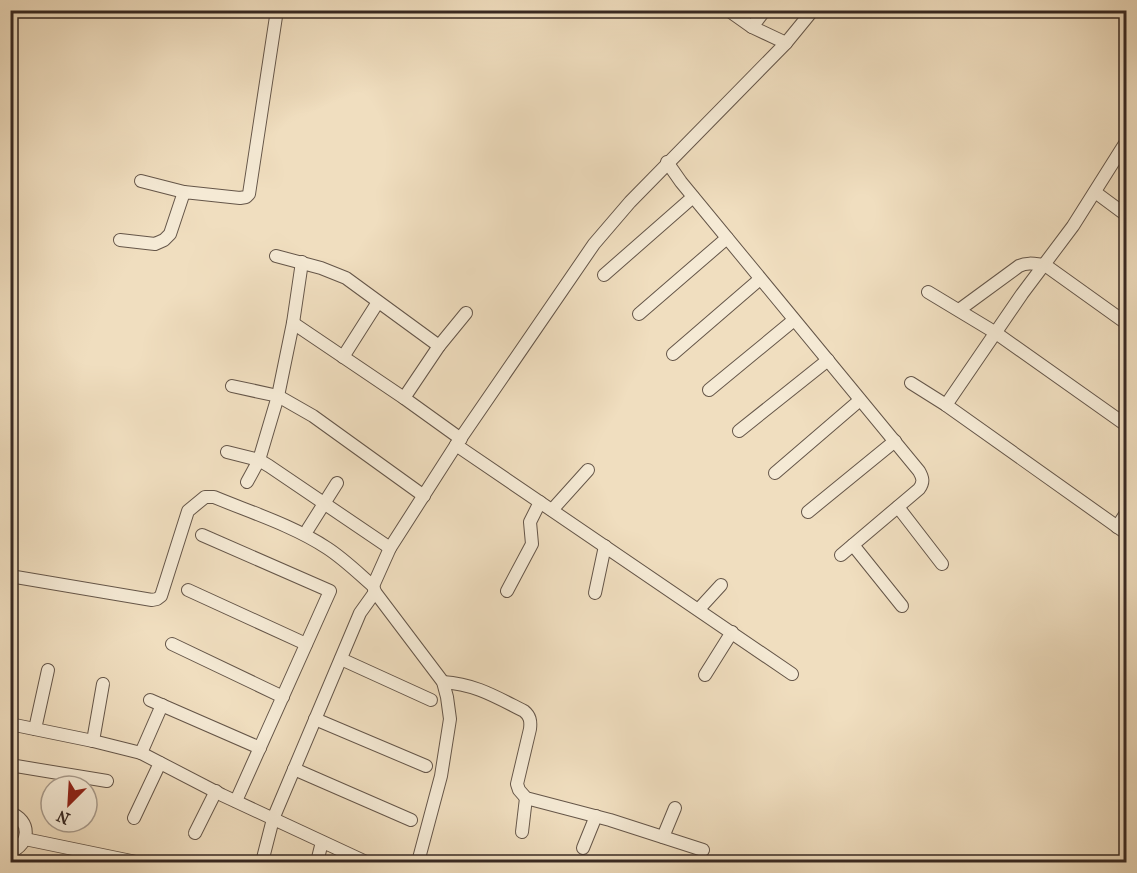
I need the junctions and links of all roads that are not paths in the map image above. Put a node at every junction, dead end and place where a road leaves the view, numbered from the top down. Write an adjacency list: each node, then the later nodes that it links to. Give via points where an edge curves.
1 (277, 10): 10 (street, via 249,194 240,198)
2 (728, 10): 5 (street)
3 (765, 10): 5 (street)
4 (813, 10): 6 (street)
5 (752, 27): 6 (street)
6 (786, 43): 8 (street)
7 (1126, 142): 11 (street)
8 (667, 162): 12 (street); 44 (street, via 594,244)
9 (141, 181): 10 (street)
10 (184, 192): 15 (street, via 170,234 164,240 155,244)
11 (1095, 192): 13 (street); 18 (street)
12 (693, 196): 14 (street); 19 (street)
13 (1126, 215)
14 (727, 238): 20 (street); 25 (street)
15 (120, 240)
16 (276, 256): 17 (street)
17 (302, 262): 22 (street, via 346,278); 27 (street)
18 (1045, 265): 23 (street, via 1025,263); 28 (street); 29 (street)
19 (604, 275)
20 (760, 279): 26 (street); 31 (street)
21 (928, 291): 23 (street)
22 (378, 302): 30 (street); 32 (street)
23 (959, 310): 29 (street)
24 (466, 313): 30 (street)
25 (639, 314)
26 (794, 320): 33 (street); 36 (street)
27 (293, 323): 32 (street); 37 (street)
28 (1126, 323)
29 (996, 333): 40 (street); 41 (street)
30 (439, 346): 38 (street)
31 (673, 354)
32 (343, 357): 38 (street)
33 (828, 360): 39 (street); 42 (street)
34 (911, 382): 40 (street)
35 (232, 386): 37 (street)
36 (709, 390)
37 (278, 396): 46 (street); 51 (street)
38 (404, 398): 44 (street)
39 (861, 400): 43 (street); 48 (street)
40 (946, 405): 59 (street)
41 (1126, 425)
42 (739, 432)
43 (895, 441): 54 (street, via 923,481); 56 (street)
44 (458, 442): 51 (street); 52 (street)
45 (227, 452): 46 (street)
46 (259, 460): 49 (street); 53 (street)
47 (588, 470): 55 (street)
48 (775, 473)
49 (247, 482)
50 (337, 483): 53 (street)
51 (424, 496): 63 (street)
52 (540, 502): 55 (street); 70 (street, via 530,522 532,543)
53 (324, 503): 58 (street); 63 (street)
54 (898, 507): 62 (street); 65 (street)
55 (552, 510): 61 (street)
56 (808, 512)
57 (1126, 513): 59 (street)
58 (308, 529)
59 (1122, 530)
60 (202, 535): 76 (street, via 330,591)
61 (605, 546): 71 (street); 73 (street)
62 (853, 546): 64 (street); 72 (street)
63 (390, 548): 68 (street)
64 (841, 555)
65 (942, 564)
66 (10, 576): 68 (street, via 157,599 188,511 205,497 214,497 305,535 345,561)
67 (721, 585): 73 (street)
68 (374, 589): 77 (street); 81 (street)
69 (188, 590): 76 (street)
70 (507, 591)
71 (595, 593)
72 (902, 606)
73 (699, 609): 74 (street)
74 (732, 632): 79 (street); 80 (street)
75 (172, 644): 83 (street)
76 (306, 644): 83 (street)
77 (341, 659): 84 (street); 85 (street)
78 (48, 670): 87 (street)
79 (792, 674)
80 (705, 675)
81 (443, 682): 97 (street, via 476,688 529,716 530,729 517,784); 117 (street, via 450,719 441,776)
82 (103, 684): 88 (street)
83 (283, 697): 89 (street)
84 (431, 700)
85 (315, 719): 93 (street); 94 (street)
86 (10, 724): 87 (street)
87 (35, 729): 88 (street)
88 (93, 741): 90 (street)
89 (260, 748): 90 (street, via 156,703); 98 (street)
90 (141, 753): 91 (street)
91 (160, 763): 96 (street); 102 (street)
92 (10, 765): 95 (street)
93 (426, 766)
94 (294, 769): 103 (street); 104 (street)
95 (107, 781)
96 (216, 791): 98 (street); 106 (street)
97 (526, 798): 101 (street); 105 (street)
98 (236, 801): 103 (street)
99 (675, 808): 107 (street)
100 (10, 813): 108 (street, via 23,822)
101 (596, 816): 107 (street); 110 (street)
102 (134, 818)
103 (273, 819): 109 (street); 114 (street)
104 (411, 820)
105 (522, 832)
106 (195, 833)
107 (663, 837): 111 (street)
108 (25, 839): 112 (street); 113 (street)
109 (322, 842): 115 (street); 116 (street)
110 (583, 848)
111 (703, 850)
112 (10, 852)
113 (135, 862)
114 (262, 862)
115 (317, 862)
116 (366, 862)
117 (418, 862)

